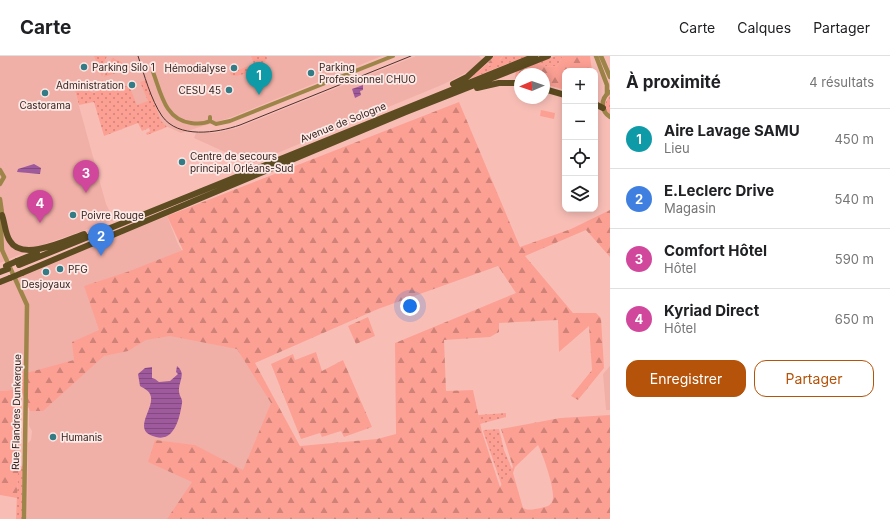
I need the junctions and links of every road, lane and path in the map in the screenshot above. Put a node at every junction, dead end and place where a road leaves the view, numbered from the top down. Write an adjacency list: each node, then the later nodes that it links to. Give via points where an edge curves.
1 (393, 56): 7 (street, via 230,121 216,124 210,119 199,124 177,120 170,114)
2 (490, 56): 17 (main road, via 468,77 327,135)
3 (535, 56): 17 (main road, Avenue de Sologne)
4 (548, 56): 13 (main road)
5 (596, 56): 11 (street)
6 (601, 56): 8 (street)
7 (152, 72)
8 (610, 77)
9 (514, 83): 13 (main road, via 480,86)
10 (550, 91): 12 (main road)
11 (609, 92): 15 (street, via 603,100)
12 (562, 94)
13 (426, 104): 24 (main road, via 199,198)
14 (598, 106): 15 (main road)
15 (603, 108): 16 (street)
16 (610, 118)
17 (294, 153): 21 (main road, Avenue de Sologne)
18 (0, 170): 19 (street, via 4,177)
19 (0, 184)
20 (0, 198): 22 (street)
21 (160, 208): 23 (main road); 24 (main road)
22 (1, 217): 23 (main road, via 9,241 18,249 33,251); 25 (street)
23 (56, 244): 24 (main road)
24 (19, 267): 25 (main road)
25 (7, 269): 26 (main road); 27 (main road); 28 (main road); 29 (street, Rue Flandres Dunkerque, via 27,305)
26 (0, 272)
27 (0, 277)
28 (0, 282)
29 (24, 519)

